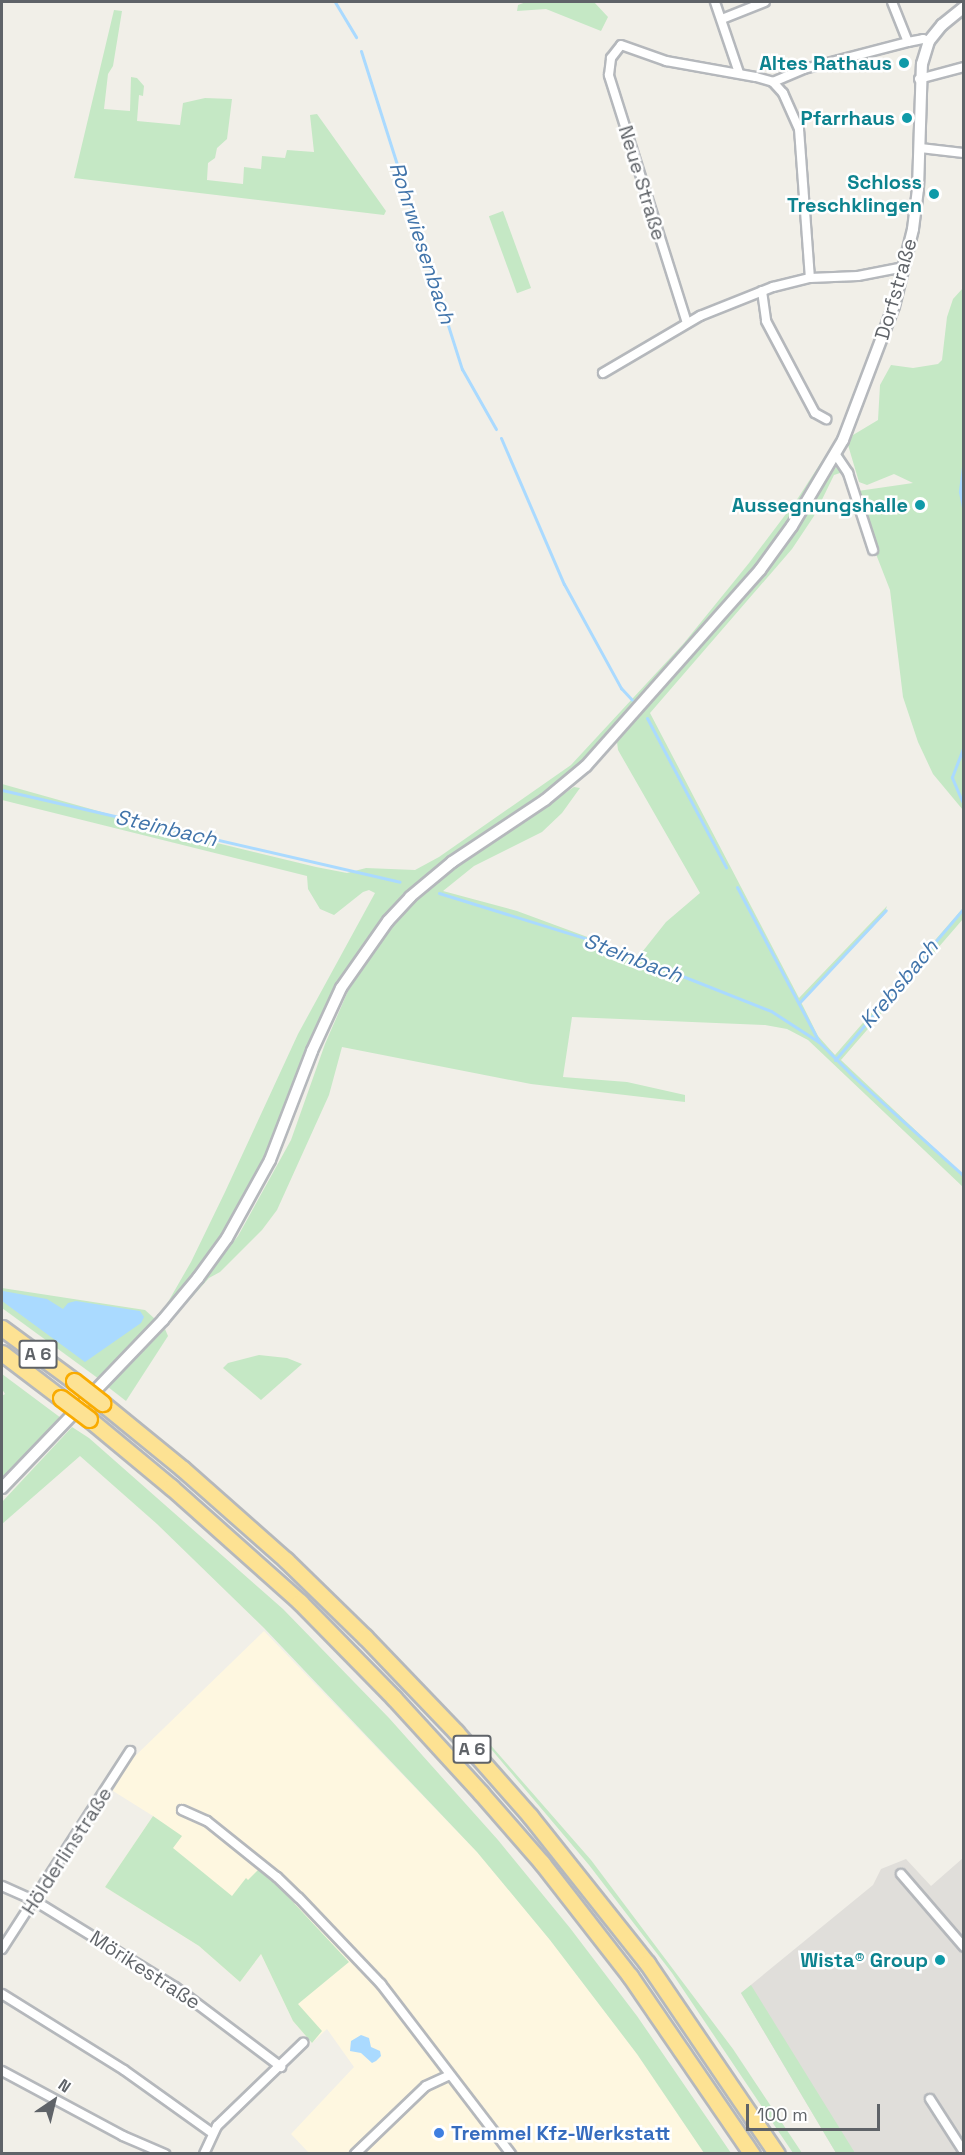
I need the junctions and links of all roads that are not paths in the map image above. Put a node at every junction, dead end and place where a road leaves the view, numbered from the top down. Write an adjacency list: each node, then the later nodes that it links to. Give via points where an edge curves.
1 (715, 2): 5 (street)
2 (765, 2): 5 (street)
3 (892, 2): 7 (street)
4 (963, 7): 6 (street, Dorfstraße)
5 (722, 19): 9 (street)
6 (929, 41): 7 (street); 10 (street, Dorfstraße)
7 (908, 42): 11 (street, via 804,69)
8 (963, 67): 10 (street)
9 (739, 73): 11 (street); 17 (street, Neue Straße, via 666,61 621,45 611,58 609,75)
10 (919, 79): 12 (street, Dorfstraße)
11 (773, 82): 15 (street, via 783,93 799,129)
12 (920, 148): 13 (street); 14 (street, Dorfstraße, via 913,229)
13 (963, 153)
14 (904, 267): 15 (street, via 858,276); 20 (street, Dorfstraße, via 880,346)
15 (810, 278): 16 (street)
16 (762, 291): 17 (street); 19 (street, via 766,321 815,413)
17 (687, 323): 18 (street)
18 (603, 373)
19 (826, 418)
20 (836, 455): 21 (street, via 848,473); 24 (street, Dorfstraße, via 760,570 586,766 545,800 452,862 388,921 341,988 270,1160 227,1238 163,1320)
21 (873, 550)
22 (2, 1328): 46 (highway, A 6, bridge, via 183,1469 286,1560 456,1732 530,1816 647,1963)
23 (2, 1353): 45 (highway, A 6, bridge, via 196,1508 300,1602 394,1698 542,1863 630,1976)
24 (2, 1488)
25 (130, 1751): 29 (street, Hölderlinstraße)
26 (182, 1810): 36 (street, via 207,1821 299,1898 381,1984)
27 (901, 1874): 30 (street)
28 (2, 1886): 29 (street, Mörikestraße)
29 (35, 1901): 31 (street, Hölderlinstraße); 34 (street, Mörikestraße, via 175,1987)
30 (963, 1947)
31 (2, 1949)
32 (2, 1994): 38 (street, via 124,2070)
33 (303, 2043): 34 (street)
34 (280, 2067): 38 (street)
35 (2, 2071): 41 (street, via 123,2136)
36 (450, 2075): 43 (street, via 426,2086); 44 (street)
37 (930, 2099): 39 (street)
38 (212, 2133): 40 (street)
39 (963, 2151)
40 (205, 2152): 42 (street)
41 (165, 2154)
42 (214, 2154)
43 (355, 2154)
44 (511, 2154)
45 (752, 2154)
46 (777, 2154)

